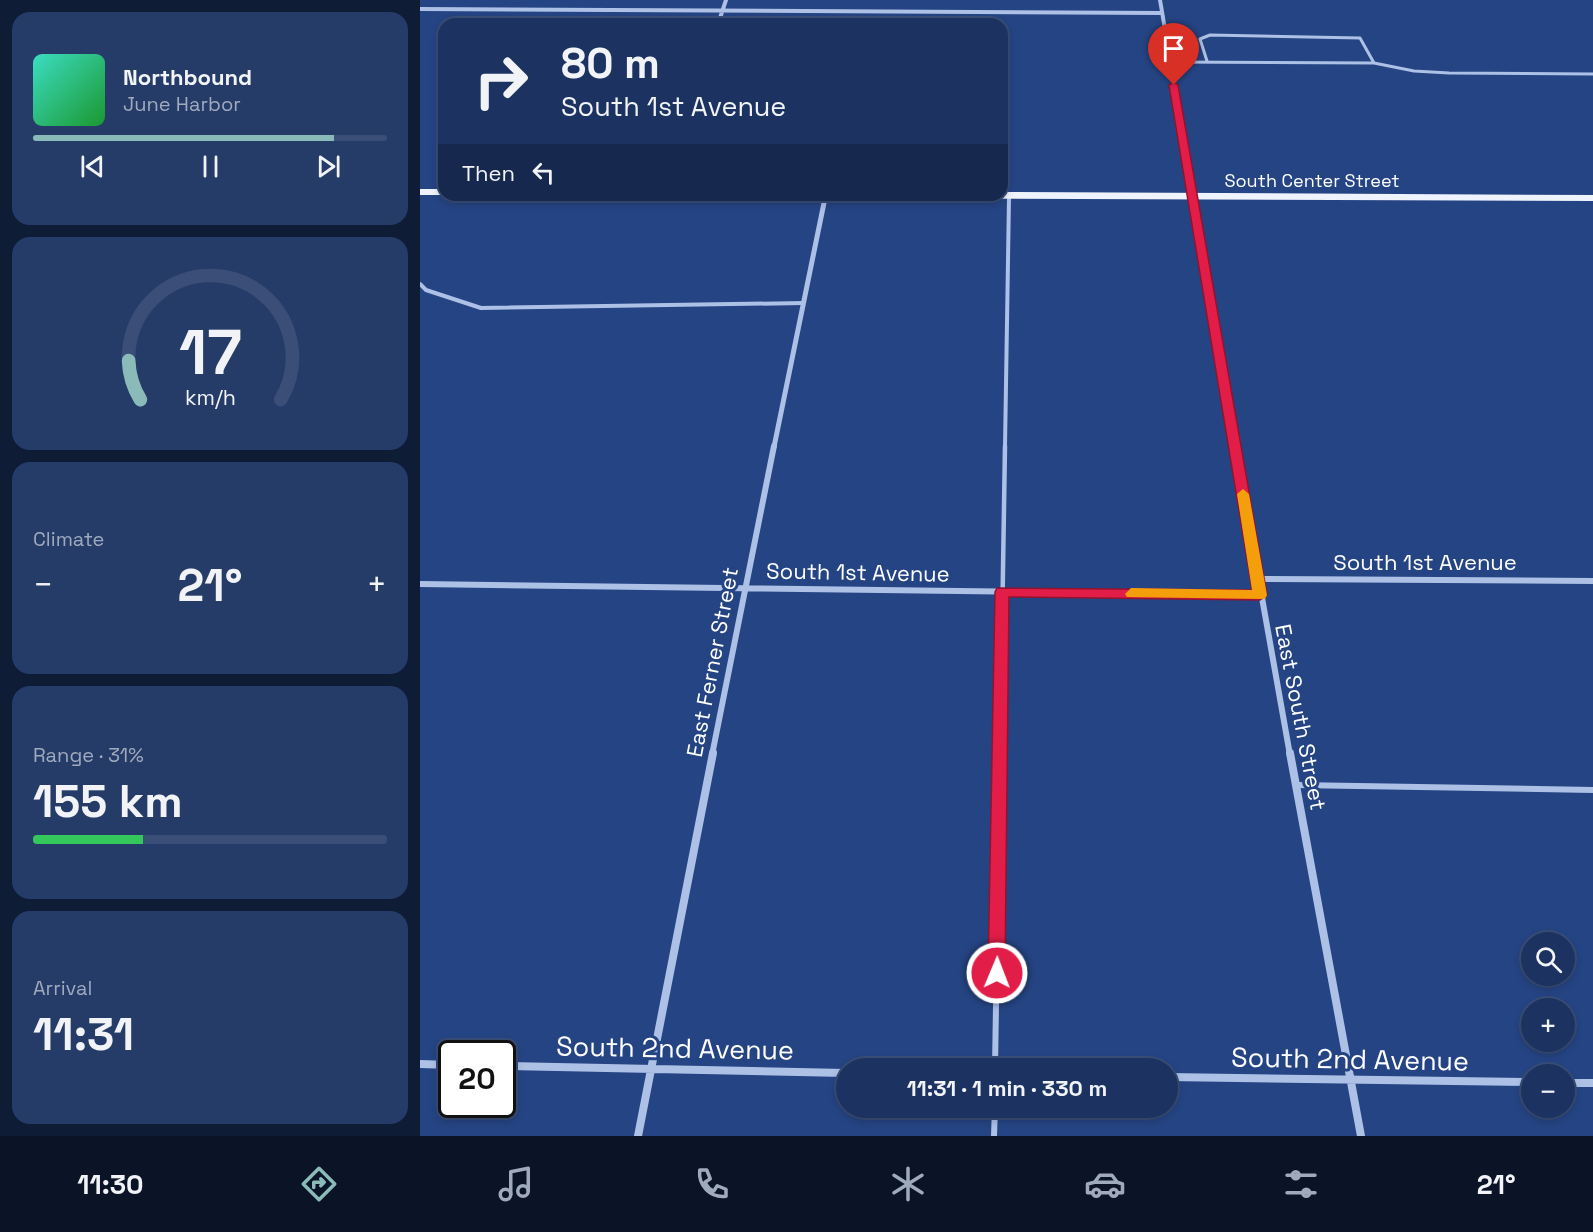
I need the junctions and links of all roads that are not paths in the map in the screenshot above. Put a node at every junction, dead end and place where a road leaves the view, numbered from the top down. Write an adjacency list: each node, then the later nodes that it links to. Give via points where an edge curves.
1 (726, 0): 4 (street)
2 (1160, 0): 5 (street, East South Street)
3 (420, 9): 4 (street)
4 (722, 10): 5 (street); 6 (street)
5 (1162, 14): 8 (street, East South Street)
6 (720, 18)
7 (1207, 61): 8 (lane); 9 (lane); 9 (lane, via 1200,39 1210,35 1360,38)
8 (1170, 62): 14 (street, East South Street)
9 (1374, 63): 10 (lane, via 1449,73)
10 (1593, 74)
11 (420, 192): 12 (main road)
12 (438, 192)
13 (1009, 196): 14 (main road, South Center Street); 23 (lane)
14 (1192, 196): 15 (main road, South Center Street); 19 (street, East South Street)
15 (1593, 198)
16 (825, 201): 18 (street, East Ferner Street)
17 (420, 284): 18 (lane, via 426,290 482,308)
18 (803, 303): 22 (street, East Ferner Street)
19 (1258, 579): 20 (street, South 1st Avenue); 24 (street, East South Street)
20 (1593, 581)
21 (420, 584): 22 (street, South 1st Avenue)
22 (745, 588): 23 (street, South 1st Avenue); 31 (street, East Ferner Street)
23 (1002, 592): 24 (street, South 1st Avenue); 27 (lane)
24 (1260, 595): 25 (street, East South Street)
25 (1296, 785): 26 (lane); 34 (street, East South Street)
26 (1593, 790)
27 (995, 1058)
28 (420, 1064): 29 (street)
29 (438, 1065)
30 (516, 1066): 31 (street, South 2nd Avenue)
31 (651, 1070): 32 (street, South 2nd Avenue); 39 (street, East Ferner Street)
32 (836, 1073)
33 (1178, 1077): 34 (street, South 2nd Avenue)
34 (1352, 1080): 35 (street, South 2nd Avenue); 41 (street, East South Street)
35 (1521, 1082)
36 (1575, 1083): 37 (street)
37 (1593, 1083)
38 (994, 1118): 40 (lane)
39 (638, 1136)
40 (994, 1136)
41 (1361, 1136)

